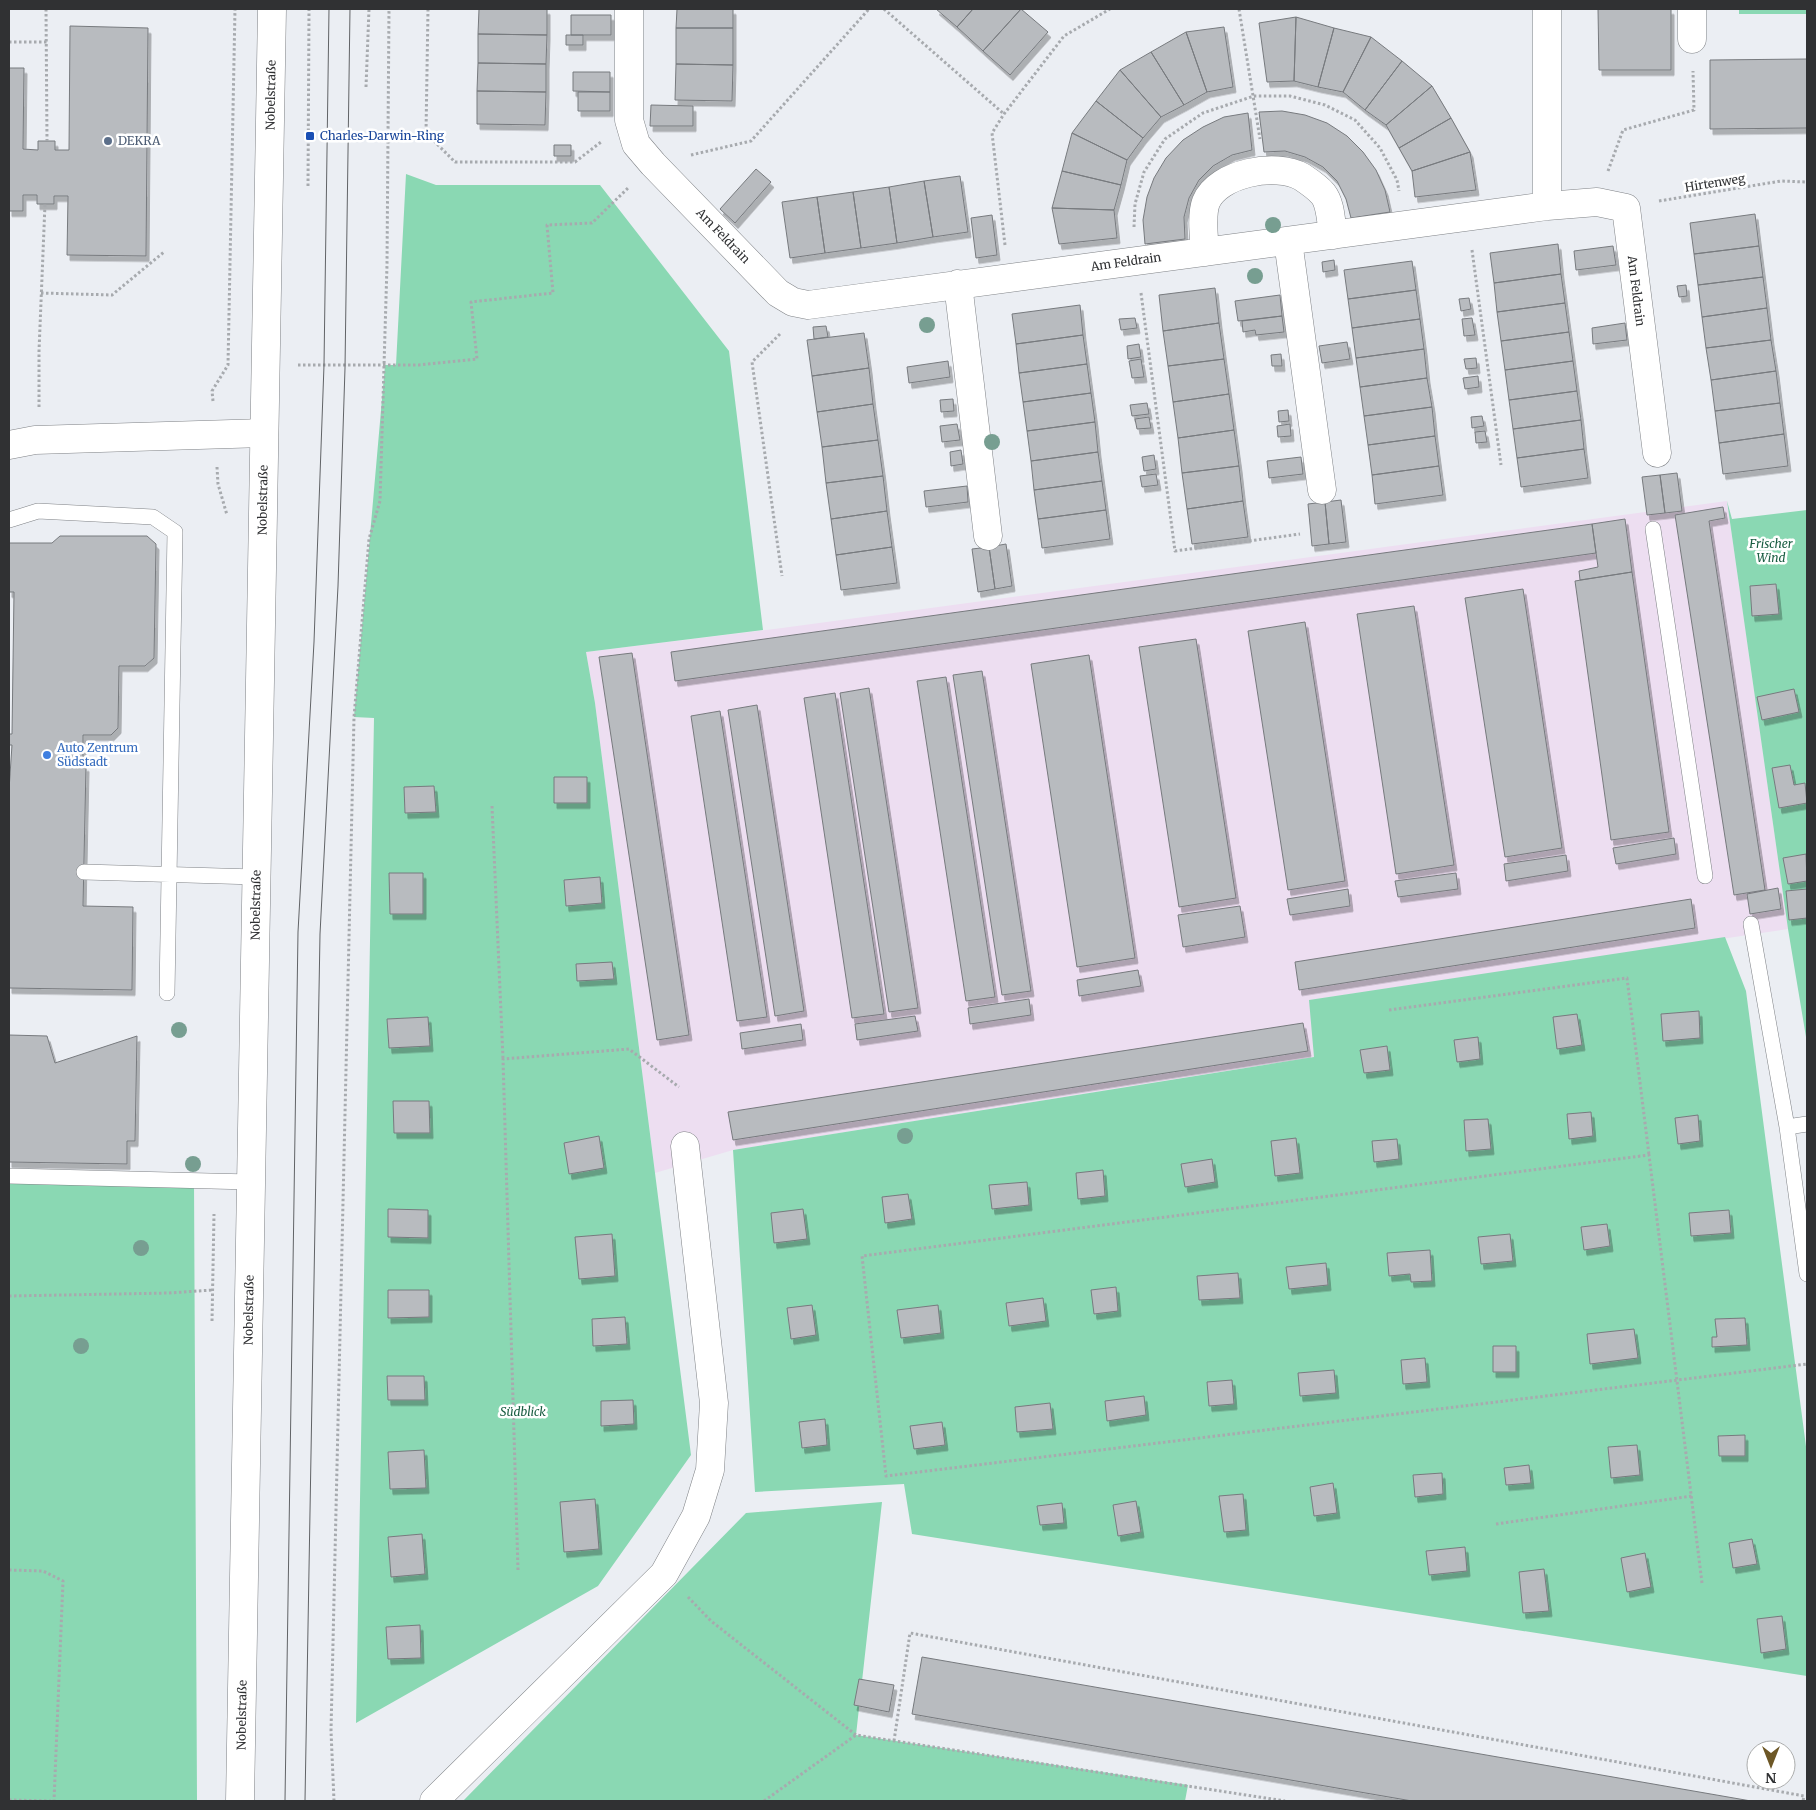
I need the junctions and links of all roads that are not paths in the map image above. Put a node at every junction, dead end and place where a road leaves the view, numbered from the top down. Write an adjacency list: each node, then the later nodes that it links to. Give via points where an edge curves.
1 (272, 9): 11 (street, Nobelstraße)
2 (629, 9): 10 (street, Am Feldrain, via 629,120 636,144 778,293 793,302 808,305)
3 (1547, 9): 6 (street)
4 (1692, 9): 5 (street)
5 (1692, 39)
6 (1547, 206): 7 (street, Am Feldrain); 13 (street, Am Feldrain, via 1597,202 1626,208)
7 (1333, 235): 8 (street, Am Feldrain); 9 (street, via 1324,195 1301,176 1264,171 1237,175 1218,186 1206,202 1203,225)
8 (1288, 241): 9 (street, Am Feldrain); 14 (street)
9 (1205, 252): 10 (street, Am Feldrain)
10 (958, 284): 17 (street)
11 (264, 433): 12 (street, via 35,440); 21 (street, Nobelstraße)
12 (9, 445)
13 (1657, 453)
14 (1322, 490)
15 (9, 520): 19 (lane, via 38,511 153,516 175,532)
16 (1653, 529): 20 (lane)
17 (988, 536)
18 (84, 872): 19 (lane)
19 (169, 875): 21 (lane); 23 (lane)
20 (1704, 876)
21 (256, 877): 28 (street, Nobelstraße)
22 (1750, 924): 25 (lane)
23 (168, 993)
24 (1807, 1124): 25 (lane)
25 (1787, 1128): 29 (lane)
26 (685, 1146): 31 (street, via 714,1403 710,1470 696,1516 664,1574)
27 (9, 1176): 28 (lane)
28 (251, 1182): 30 (street, Nobelstraße)
29 (1807, 1274)
30 (240, 1801)
31 (434, 1801)

